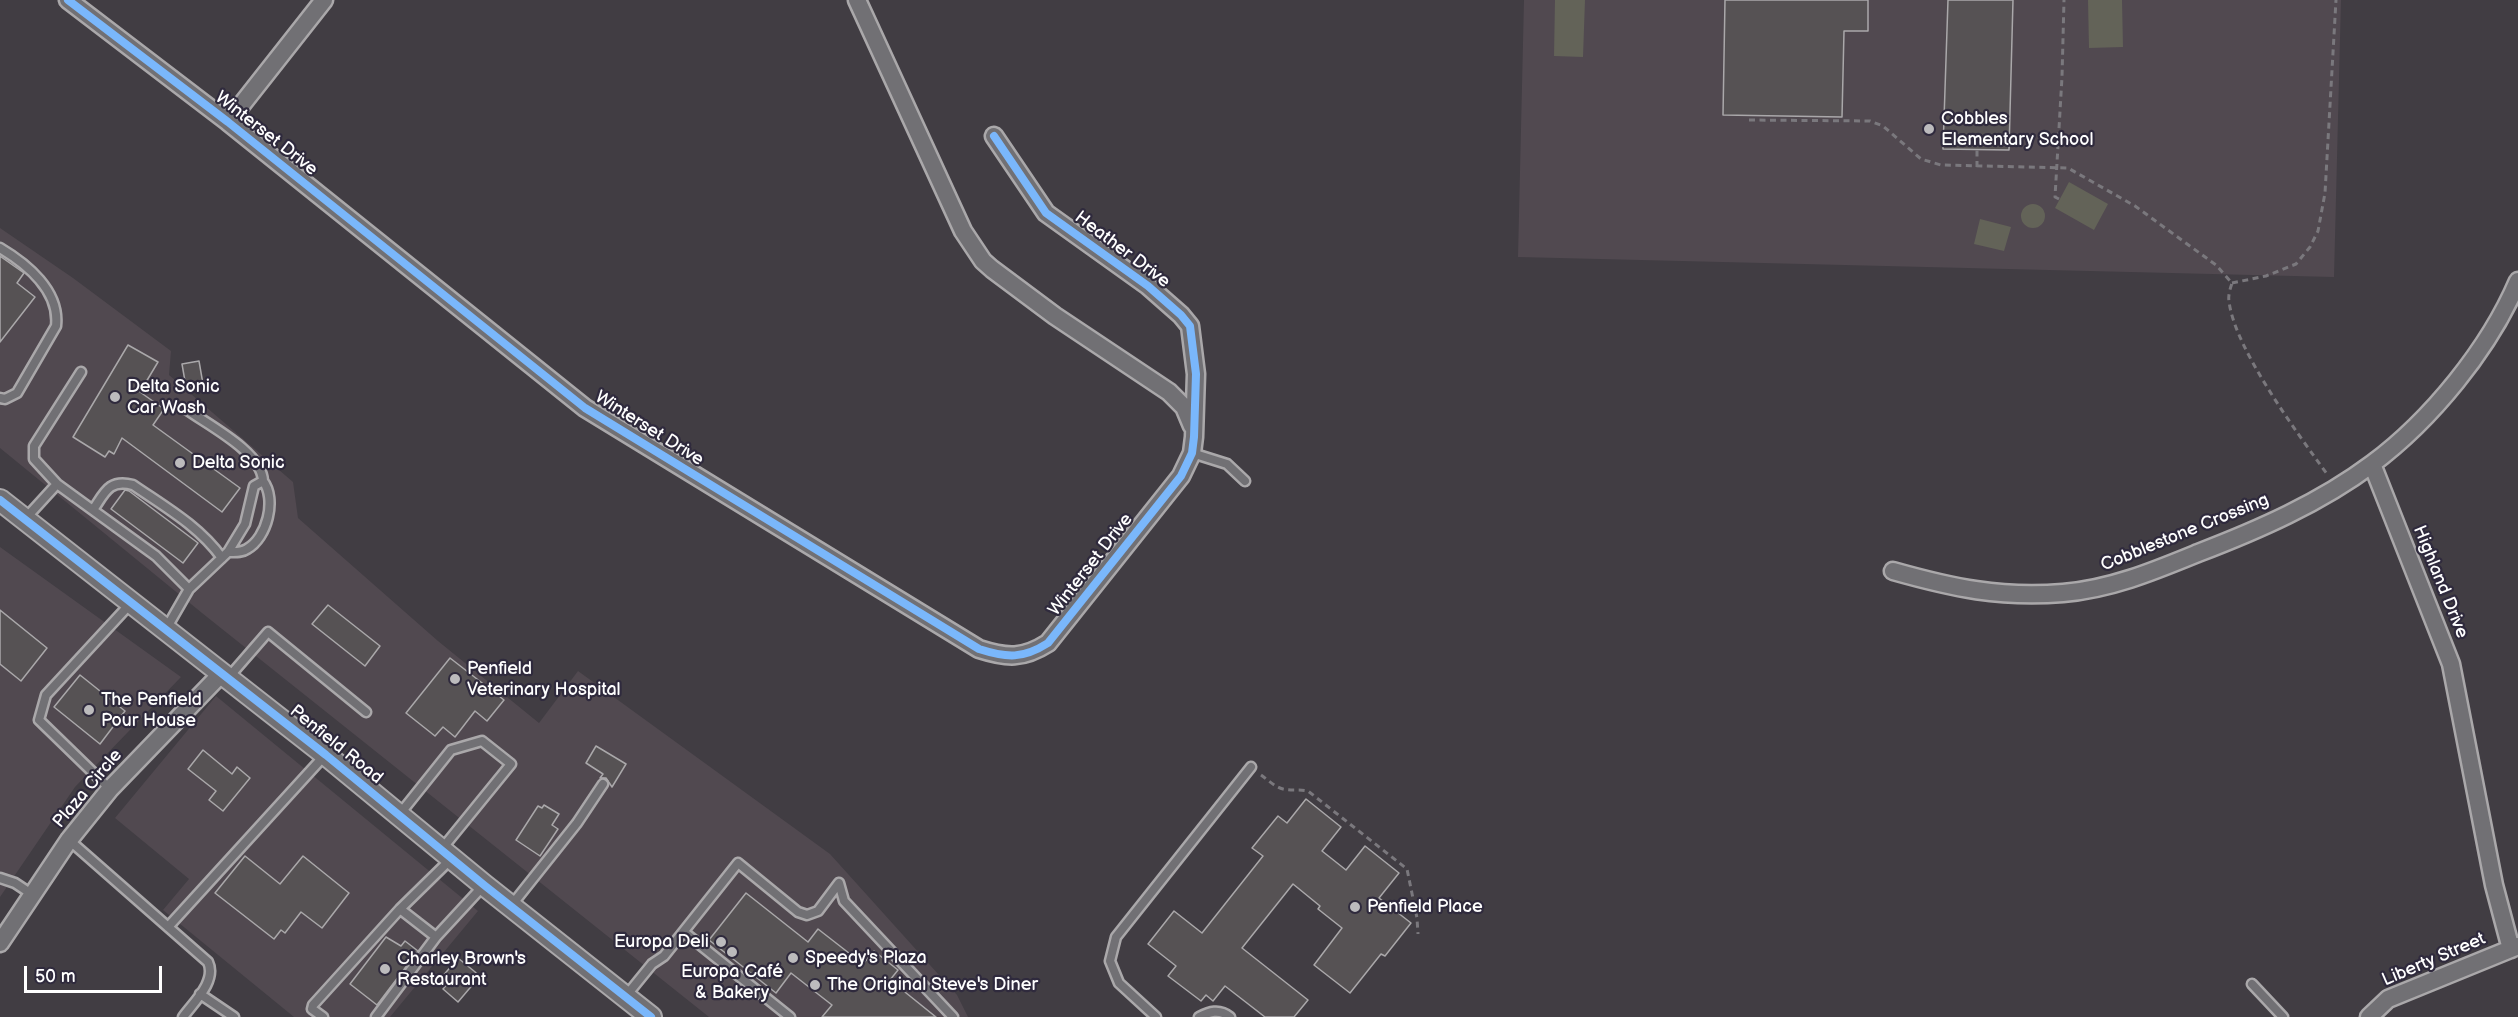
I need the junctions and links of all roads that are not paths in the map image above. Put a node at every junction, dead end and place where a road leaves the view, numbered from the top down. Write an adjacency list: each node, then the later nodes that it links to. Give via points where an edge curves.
1 (68, 0): 4 (street, Winterset Drive)
2 (324, 0): 4 (street)
3 (857, 0): 11 (street, via 963,231 983,261 1055,316 1169,392 1191,421)
4 (228, 122): 11 (street, Winterset Drive, via 585,408 980,649 1017,656 1033,653 1048,643 1181,476)
5 (994, 136): 11 (street, Heather Drive, via 1046,213 1148,286 1190,326 1196,374)
6 (0, 248): 9 (lane, via 39,279 57,314 56,326 17,393)
7 (2518, 281): 12 (street, via 2507,306 2470,363 2413,429)
8 (81, 372): 15 (lane, via 34,446 34,459)
9 (0, 398)
10 (186, 409): 14 (lane, via 253,456)
11 (1193, 445): 13 (lane, via 1227,464)
12 (2372, 464): 20 (street, Cobblestone Crossing, via 2310,503 2220,544 2104,587 2013,595 1953,588); 42 (street, Highland Drive, via 2451,664 2494,885)
13 (1245, 480)
14 (263, 481): 19 (lane, via 254,486 245,524); 19 (lane, via 270,490 271,504 265,526 250,548)
15 (57, 484): 17 (lane); 18 (lane)
16 (0, 500): 18 (street, Penfield Road)
17 (93, 510): 19 (lane, via 111,485 133,484 197,529); 21 (lane, via 156,556)
18 (25, 519): 22 (street, Penfield Road)
19 (225, 555): 21 (lane)
20 (1893, 571)
21 (189, 589): 23 (lane)
22 (131, 602): 23 (street, Penfield Road); 29 (lane, via 46,695 39,720)
23 (165, 629): 24 (street, Penfield Road)
24 (224, 676): 25 (lane, via 268,632); 26 (street, Penfield Road); 29 (street, Plaza Circle)
25 (366, 712)
26 (326, 755): 30 (street, Penfield Road); 38 (lane)
27 (1251, 767): 53 (lane, via 1116,937 1110,961 1119,983)
28 (603, 784): 36 (lane)
29 (110, 789): 31 (street, Plaza Circle)
30 (399, 815): 32 (street, Penfield Road); 32 (lane, via 451,750 482,741 511,764)
31 (69, 840): 35 (street, Plaza Circle); 38 (lane)
32 (446, 854): 34 (street, Penfield Road); 37 (lane)
33 (0, 878): 35 (lane)
34 (484, 885): 36 (street, Penfield Road); 40 (lane)
35 (33, 895): 41 (street, Plaza Circle)
36 (511, 906): 45 (street, Penfield Road)
37 (400, 909): 40 (lane); 48 (lane, via 313,1005 312,1009)
38 (168, 927): 44 (lane, via 208,962 210,976)
39 (684, 932): 45 (lane); 51 (lane); 52 (lane, via 738,863 798,912 807,915 818,910 838,884 844,901)
40 (436, 937): 49 (lane)
41 (0, 943)
42 (2515, 947): 57 (street, Liberty Street, via 2388,999)
43 (2252, 984): 56 (lane)
44 (200, 994): 46 (lane); 47 (lane)
45 (626, 997): 50 (street, Penfield Road)
46 (183, 1017)
47 (234, 1017)
48 (323, 1017)
49 (376, 1017)
50 (651, 1017)
51 (790, 1017)
52 (952, 1017)
53 (1156, 1017)
54 (1198, 1017): 55 (lane, via 1211,1011)
55 (1230, 1017)
56 (2283, 1017)
57 (2369, 1017)

